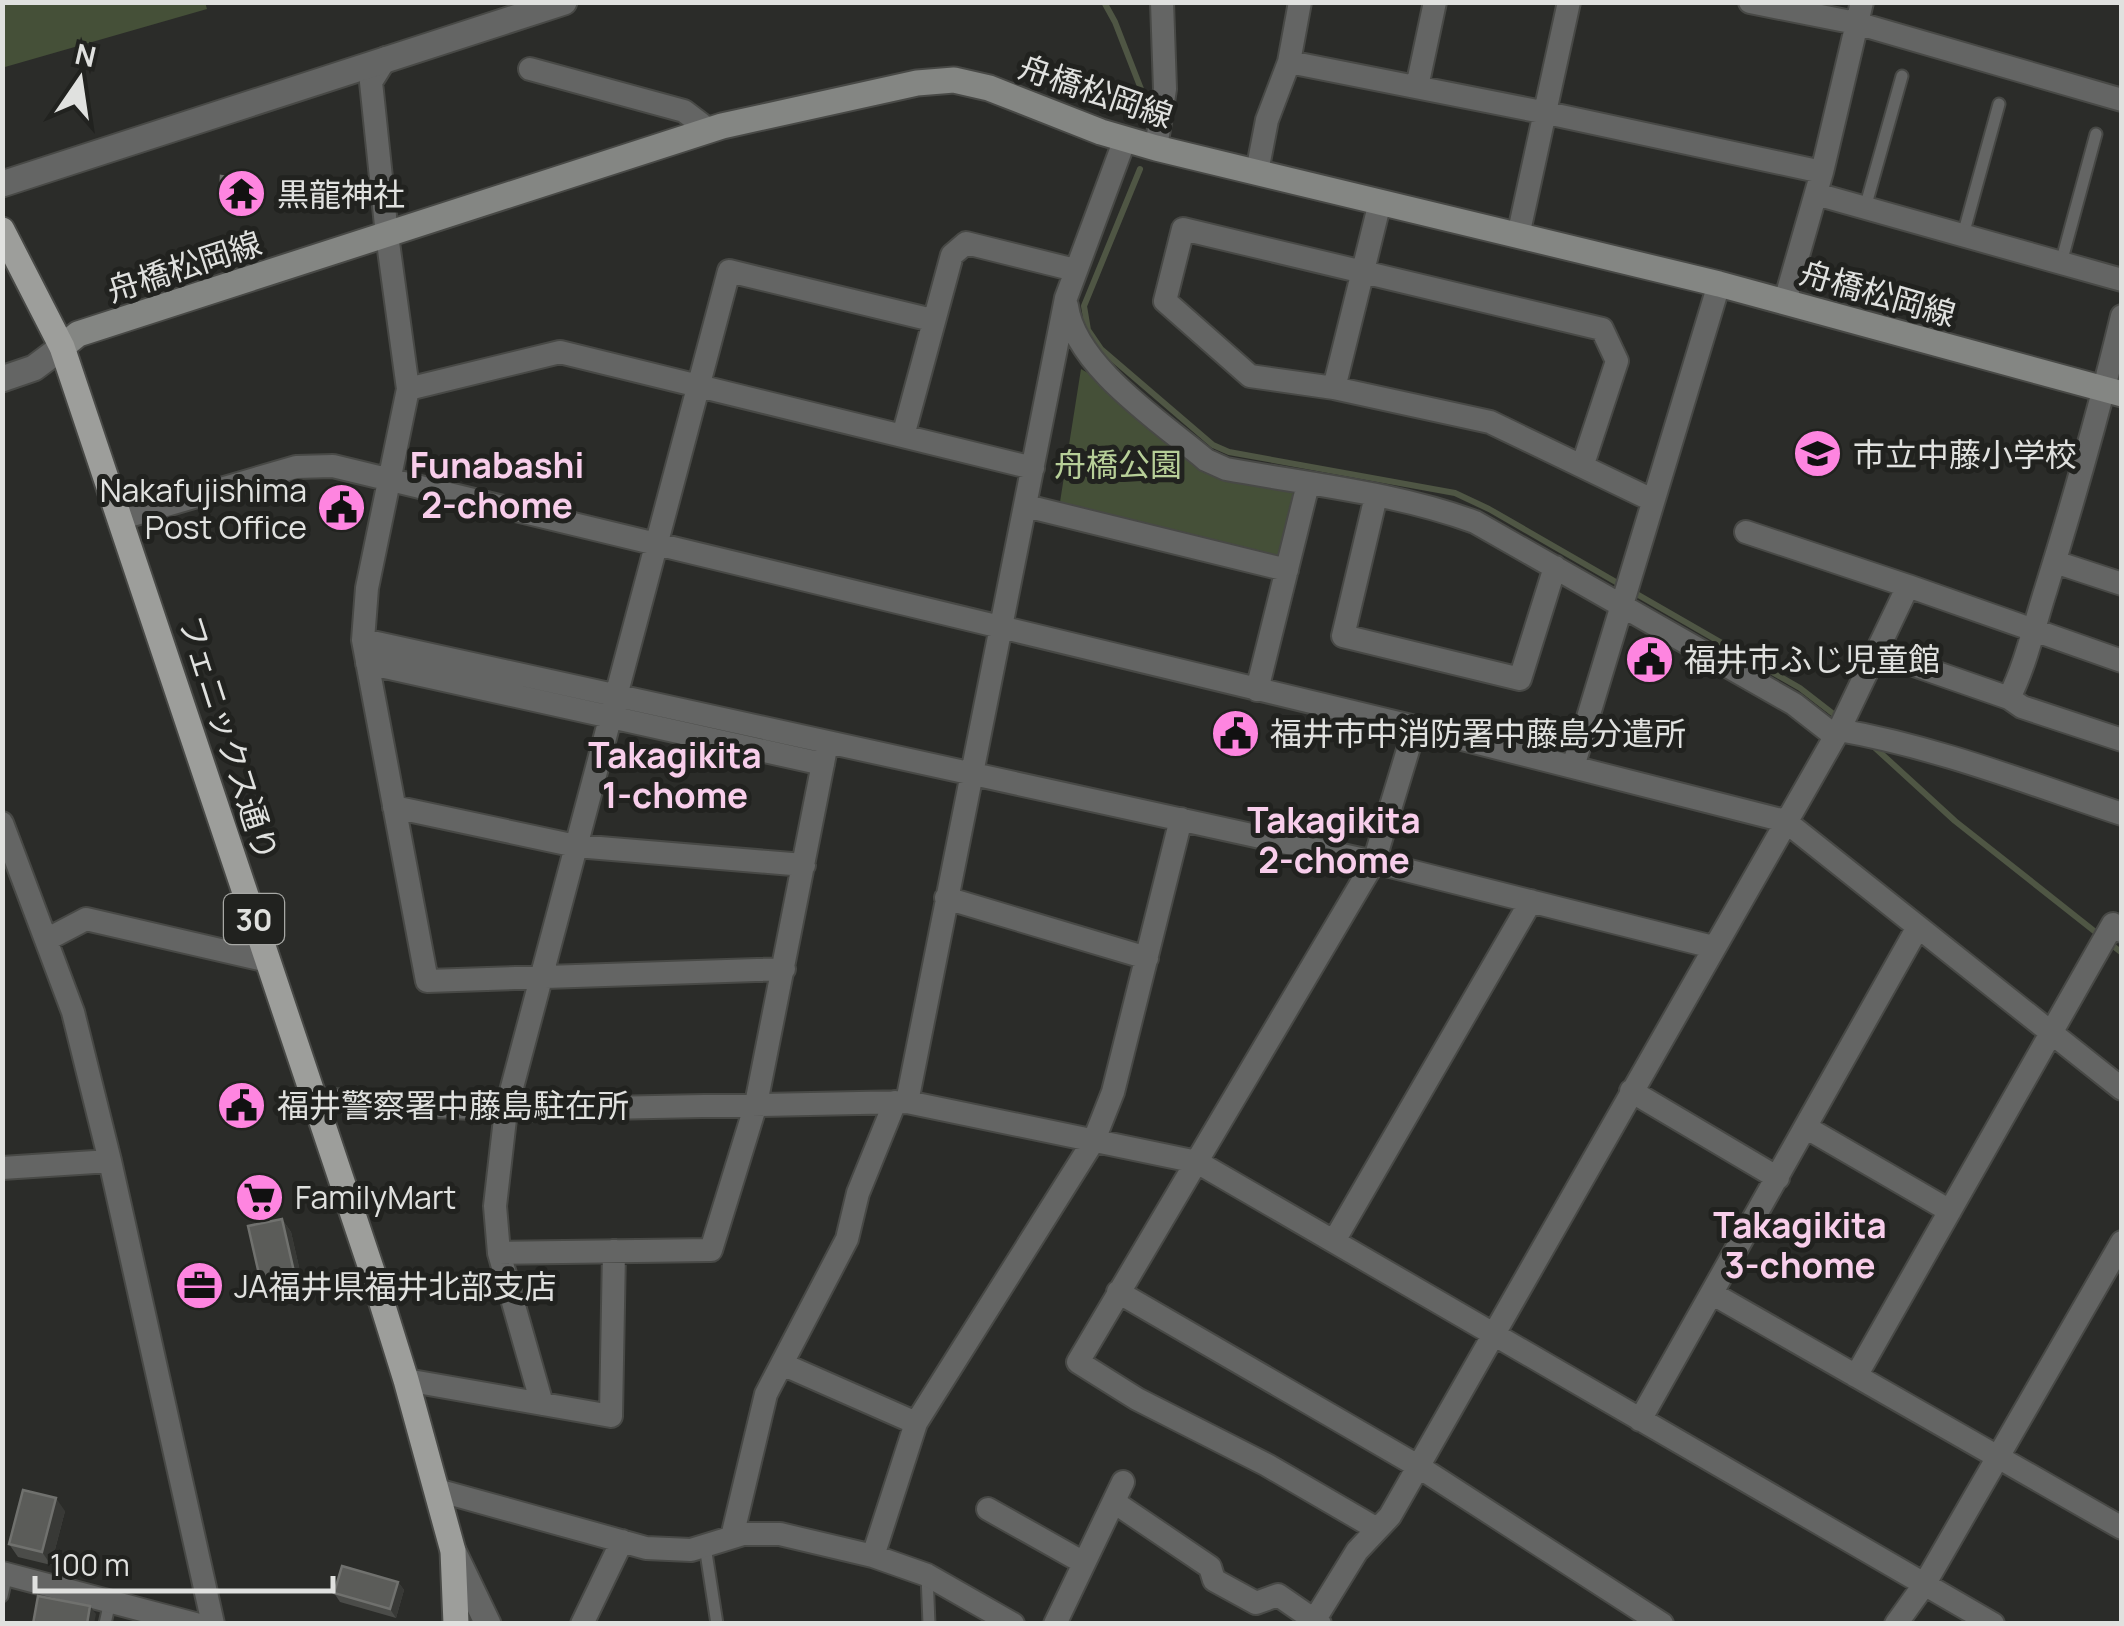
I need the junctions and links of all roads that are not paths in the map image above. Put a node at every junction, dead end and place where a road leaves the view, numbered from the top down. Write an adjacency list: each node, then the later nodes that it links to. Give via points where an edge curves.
1 (564, 2): 8 (street)
2 (1162, 2): 19 (street, via 1165,89)
3 (1300, 2): 9 (street)
4 (1435, 2): 12 (street)
5 (1569, 2): 15 (street)
6 (1750, 2): 7 (street)
7 (1859, 13): 13 (street); 21 (street)
8 (386, 58): 22 (street); 26 (street, via 371,82)
9 (1289, 62): 12 (street); 20 (street)
10 (530, 69): 16 (street, via 684,111)
11 (1902, 76): 24 (lane)
12 (1418, 88): 15 (street)
13 (2122, 100)
14 (2000, 104): 27 (lane)
15 (1547, 113): 21 (street); 28 (street)
16 (709, 130): 18 (main road, 舟橋松岡線, via 954,80); 26 (main road, 舟橋松岡線)
17 (2096, 134): 29 (lane)
18 (1125, 139): 19 (main road, 舟橋松岡線); 30 (street)
19 (1156, 148): 20 (main road, 舟橋松岡線)
20 (1257, 172): 23 (main road, 舟橋松岡線)
21 (1819, 183): 24 (street); 35 (street)
22 (2, 184)
23 (1380, 202): 28 (main road, 舟橋松岡線); 31 (street)
24 (1866, 208): 27 (street)
25 (2, 230): 38 (main road, フェニックス通り / 30)
26 (387, 235): 38 (main road, 舟橋松岡線, via 78,334); 42 (street)
27 (1963, 235): 29 (street)
28 (1518, 236): 33 (main road, 舟橋松岡線)
29 (2061, 263): 32 (street)
30 (1075, 270): 34 (street); 37 (street, via 966,243 952,255)
31 (1363, 273): 41 (street); 41 (street, via 1184,229 1166,301 1250,376); 45 (street, via 1602,329 1617,361)
32 (2122, 280)
33 (1719, 284): 35 (main road, 舟橋松岡線); 50 (street)
34 (1066, 298): 46 (street); 48 (street, via 1070,326 1092,362 1206,460)
35 (1786, 301): 43 (main road, 舟橋松岡線)
36 (2122, 316): 43 (street)
37 (932, 320): 40 (street, via 729,271); 44 (street)
38 (62, 347): 39 (street, via 34,368); 52 (main road, フェニックス通り / 30)
39 (2, 379)
40 (698, 386): 42 (street, via 560,352); 44 (street); 54 (street)
41 (1334, 388): 45 (street, via 1490,422)
42 (408, 389): 47 (street)
43 (2113, 392): 55 (street)
44 (902, 436): 46 (street)
45 (1583, 464): 50 (street)
46 (1033, 468): 51 (street)
47 (388, 481): 52 (street, via 333,466 296,467); 54 (street); 63 (street, via 367,588)
48 (1308, 484): 49 (street); 57 (street)
49 (1376, 496): 56 (street, via 1475,522); 56 (street, via 1343,636 1520,679)
50 (1652, 500): 60 (street)
51 (1026, 506): 57 (street); 61 (street)
52 (122, 518): 91 (main road, フェニックス通り / 30)
53 (1746, 532): 59 (street)
54 (656, 547): 61 (street); 68 (street)
55 (2055, 562): 58 (street); 62 (street)
56 (1555, 567): 60 (street)
57 (1287, 570): 66 (street)
58 (2122, 584)
59 (1908, 586): 62 (street); 64 (street)
60 (1620, 604): 70 (street); 73 (street)
61 (1002, 628): 66 (street); 74 (street)
62 (2033, 630): 65 (street); 67 (street)
63 (365, 651): 68 (street); 75 (street)
64 (1874, 657): 67 (street); 70 (street)
65 (2122, 661)
66 (1257, 690): 69 (street)
67 (2009, 698): 71 (street)
68 (612, 706): 72 (street); 80 (street)
69 (1415, 727): 73 (street); 81 (street)
70 (1837, 733): 76 (street, via 1943,754); 78 (street)
71 (2122, 740)
72 (825, 754): 74 (street); 82 (street)
73 (1573, 767): 78 (street)
74 (970, 775): 77 (street); 84 (street)
75 (394, 807): 80 (street); 93 (street, via 427,981)
76 (2122, 814)
77 (1181, 820): 81 (street); 90 (street)
78 (1785, 821): 86 (street); 89 (street)
79 (2, 822): 83 (street)
80 (576, 846): 82 (street); 93 (street)
81 (1374, 862): 85 (street); 104 (street)
82 (804, 865): 92 (street)
83 (11, 867): 88 (street)
84 (946, 898): 90 (street); 98 (street)
85 (1531, 901): 89 (street); 108 (street)
86 (1918, 928): 94 (street); 101 (street)
87 (2122, 931): 94 (street, via 2113,924)
88 (46, 940): 91 (street, via 86,919); 103 (street, via 73,1012)
89 (1713, 947): 96 (street)
90 (1146, 958): 102 (street, via 1113,1092)
91 (268, 961): 97 (main road, フェニックス通り / 30)
92 (784, 969): 93 (street); 99 (street)
93 (542, 979): 100 (street)
94 (2051, 1032): 95 (street); 107 (street)
95 (2122, 1089)
96 (1631, 1091): 106 (street); 114 (street)
97 (314, 1099): 100 (street); 117 (main road, フェニックス通り / 30)
98 (902, 1102): 99 (street); 102 (street); 115 (street, via 858,1193 847,1239)
99 (756, 1104): 100 (street); 110 (street, via 711,1250)
100 (506, 1110): 111 (street, via 495,1206)
101 (1806, 1128): 106 (street); 107 (street)
102 (1094, 1140): 104 (street); 120 (street)
103 (110, 1161): 105 (street); 139 (street)
104 (1197, 1162): 108 (street); 112 (street)
105 (2, 1168)
106 (1778, 1178): 113 (street)
107 (1950, 1211): 116 (street)
108 (1334, 1241): 114 (street)
109 (2122, 1242): 121 (street)
110 (614, 1251): 111 (street); 118 (street, via 611,1416)
111 (499, 1253): 118 (street)
112 (1118, 1292): 122 (street); 126 (street, via 1078,1362)
113 (1713, 1294): 116 (street); 119 (street)
114 (1492, 1334): 119 (street); 122 (street)
115 (782, 1364): 120 (street); 127 (street, via 766,1394)
116 (1856, 1376): 121 (street)
117 (406, 1380): 118 (street); 123 (main road, フェニックス通り / 30)
118 (542, 1404)
119 (1640, 1420): 135 (street)
120 (916, 1423): 131 (street)
121 (1997, 1456): 125 (street); 135 (street)
122 (1416, 1465): 126 (street); 147 (street)
123 (437, 1490): 128 (street); 130 (main road, フェニックス通り / 30)
124 (988, 1509): 132 (street)
125 (2122, 1528)
126 (1377, 1529): 137 (street)
127 (732, 1537): 129 (street); 131 (street, via 780,1534)
128 (622, 1541): 129 (street, via 646,1548); 142 (street)
129 (706, 1546): 143 (lane)
130 (453, 1551): 140 (main road, フェニックス通り / 30); 141 (street)
131 (874, 1556): 133 (street)
132 (1084, 1562): 137 (street, via 1118,1492 1210,1567 1214,1580 1256,1603 1278,1595); 146 (street)
133 (926, 1575): 144 (lane); 145 (street)
134 (4, 1581): 136 (street)
135 (1924, 1584): 148 (street); 149 (street)
136 (108, 1612): 138 (street)
137 (1315, 1622)
138 (195, 1624)
139 (213, 1624)
140 (456, 1624)
141 (488, 1624)
142 (582, 1624)
143 (718, 1624)
144 (929, 1624)
145 (1013, 1624)
146 (1055, 1624)
147 (1662, 1624)
148 (1896, 1624)
149 (1992, 1624)

